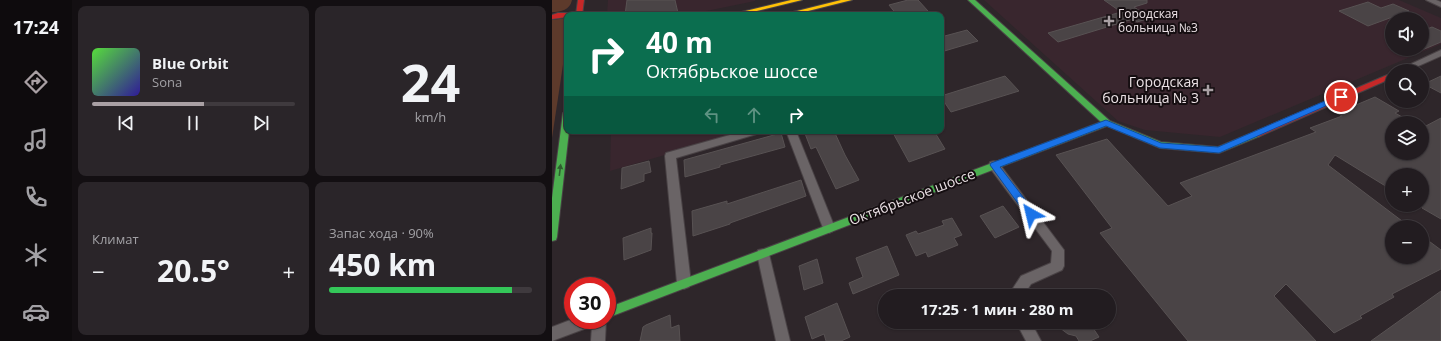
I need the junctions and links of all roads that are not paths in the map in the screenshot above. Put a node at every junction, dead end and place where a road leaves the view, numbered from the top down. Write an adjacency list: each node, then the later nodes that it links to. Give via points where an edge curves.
1 (581, 0): 7 (street)
2 (799, 0): 8 (street)
3 (849, 0): 9 (street)
4 (971, 0): 15 (street)
5 (1430, 0): 6 (street)
6 (1441, 5)
7 (579, 12)
8 (745, 12)
9 (797, 12)
10 (564, 15): 11 (street)
11 (552, 17)
12 (1441, 53): 13 (street)
13 (1416, 64)
14 (1385, 77): 15 (street, via 1219,150 1160,145)
15 (1106, 123): 21 (street, Октябрьское шоссе)
16 (564, 134): 19 (street)
17 (746, 134): 25 (street, via 670,156)
18 (793, 134): 22 (street)
19 (564, 137): 20 (street); 23 (street, one-way to 19)
20 (552, 148)
21 (994, 165): 22 (street, Октябрьское шоссе); 26 (street, via 1058,250 1057,266 1026,280)
22 (829, 228): 24 (street, Октябрьское шоссе)
23 (552, 237)
24 (762, 254): 25 (street, Октябрьское шоссе); 33 (street)
25 (684, 283): 27 (street, Октябрьское шоссе)
26 (1020, 289)
27 (616, 309)
28 (565, 329): 31 (street)
29 (599, 329): 32 (street)
30 (1027, 329): 34 (street)
31 (552, 334)
32 (598, 341)
33 (783, 341)
34 (1034, 341)

